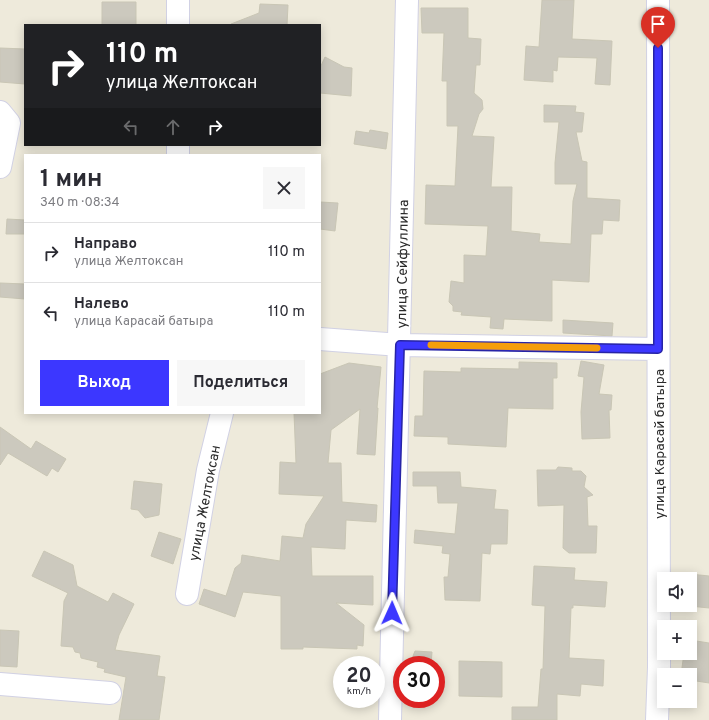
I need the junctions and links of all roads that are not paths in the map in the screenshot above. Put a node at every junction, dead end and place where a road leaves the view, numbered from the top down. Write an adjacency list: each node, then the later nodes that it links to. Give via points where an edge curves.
1 (178, 0): 4 (street)
2 (407, 0): 8 (street, улица Сейфуллина)
3 (658, 0): 9 (street, улица Карасай батыра)
4 (178, 24)
5 (0, 112): 6 (street, via 8,123)
6 (0, 167)
7 (321, 339): 8 (street)
8 (400, 345): 9 (street); 14 (street, улица Сейфуллина)
9 (658, 349): 15 (street, улица Карасай батыра)
10 (222, 414): 11 (street, улица Желтоксан, via 208,470)
11 (187, 594)
12 (0, 684): 13 (street)
13 (110, 693)
14 (390, 720)
15 (657, 720)

